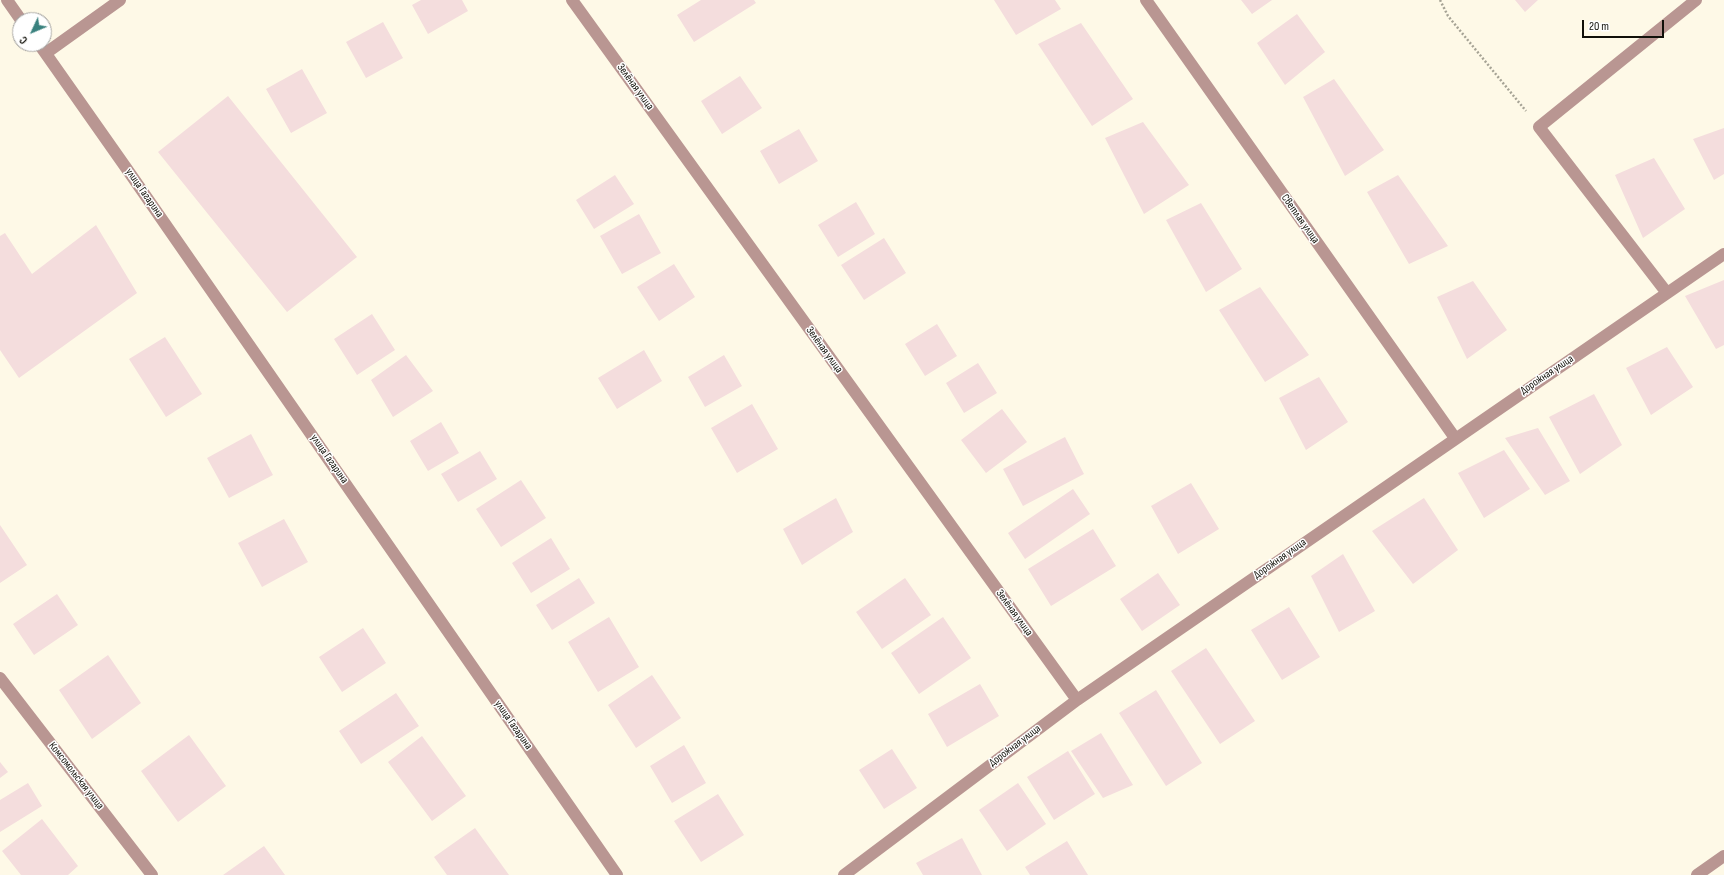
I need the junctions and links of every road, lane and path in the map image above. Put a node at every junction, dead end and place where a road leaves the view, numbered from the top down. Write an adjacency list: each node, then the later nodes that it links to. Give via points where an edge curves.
1 (7, 0): 7 (street)
2 (120, 0): 8 (street)
3 (572, 0): 15 (street, Зелёная улица)
4 (1146, 0): 13 (street, Светлая улица)
5 (1440, 0): 10 (path, via 1448,16)
6 (1696, 0): 10 (street)
7 (16, 12)
8 (52, 42)
9 (45, 52): 18 (street, улица Гагарина)
10 (1539, 127): 12 (street)
11 (1724, 254): 12 (street, Дорожная улица)
12 (1666, 293): 13 (street, Дорожная улица)
13 (1455, 438): 15 (street, Дорожная улица)
14 (0, 678): 17 (street, Комсомольская улица)
15 (1077, 700): 19 (street, Дорожная улица)
16 (1724, 856): 20 (street)
17 (152, 875)
18 (617, 875)
19 (844, 875)
20 (1697, 875)

